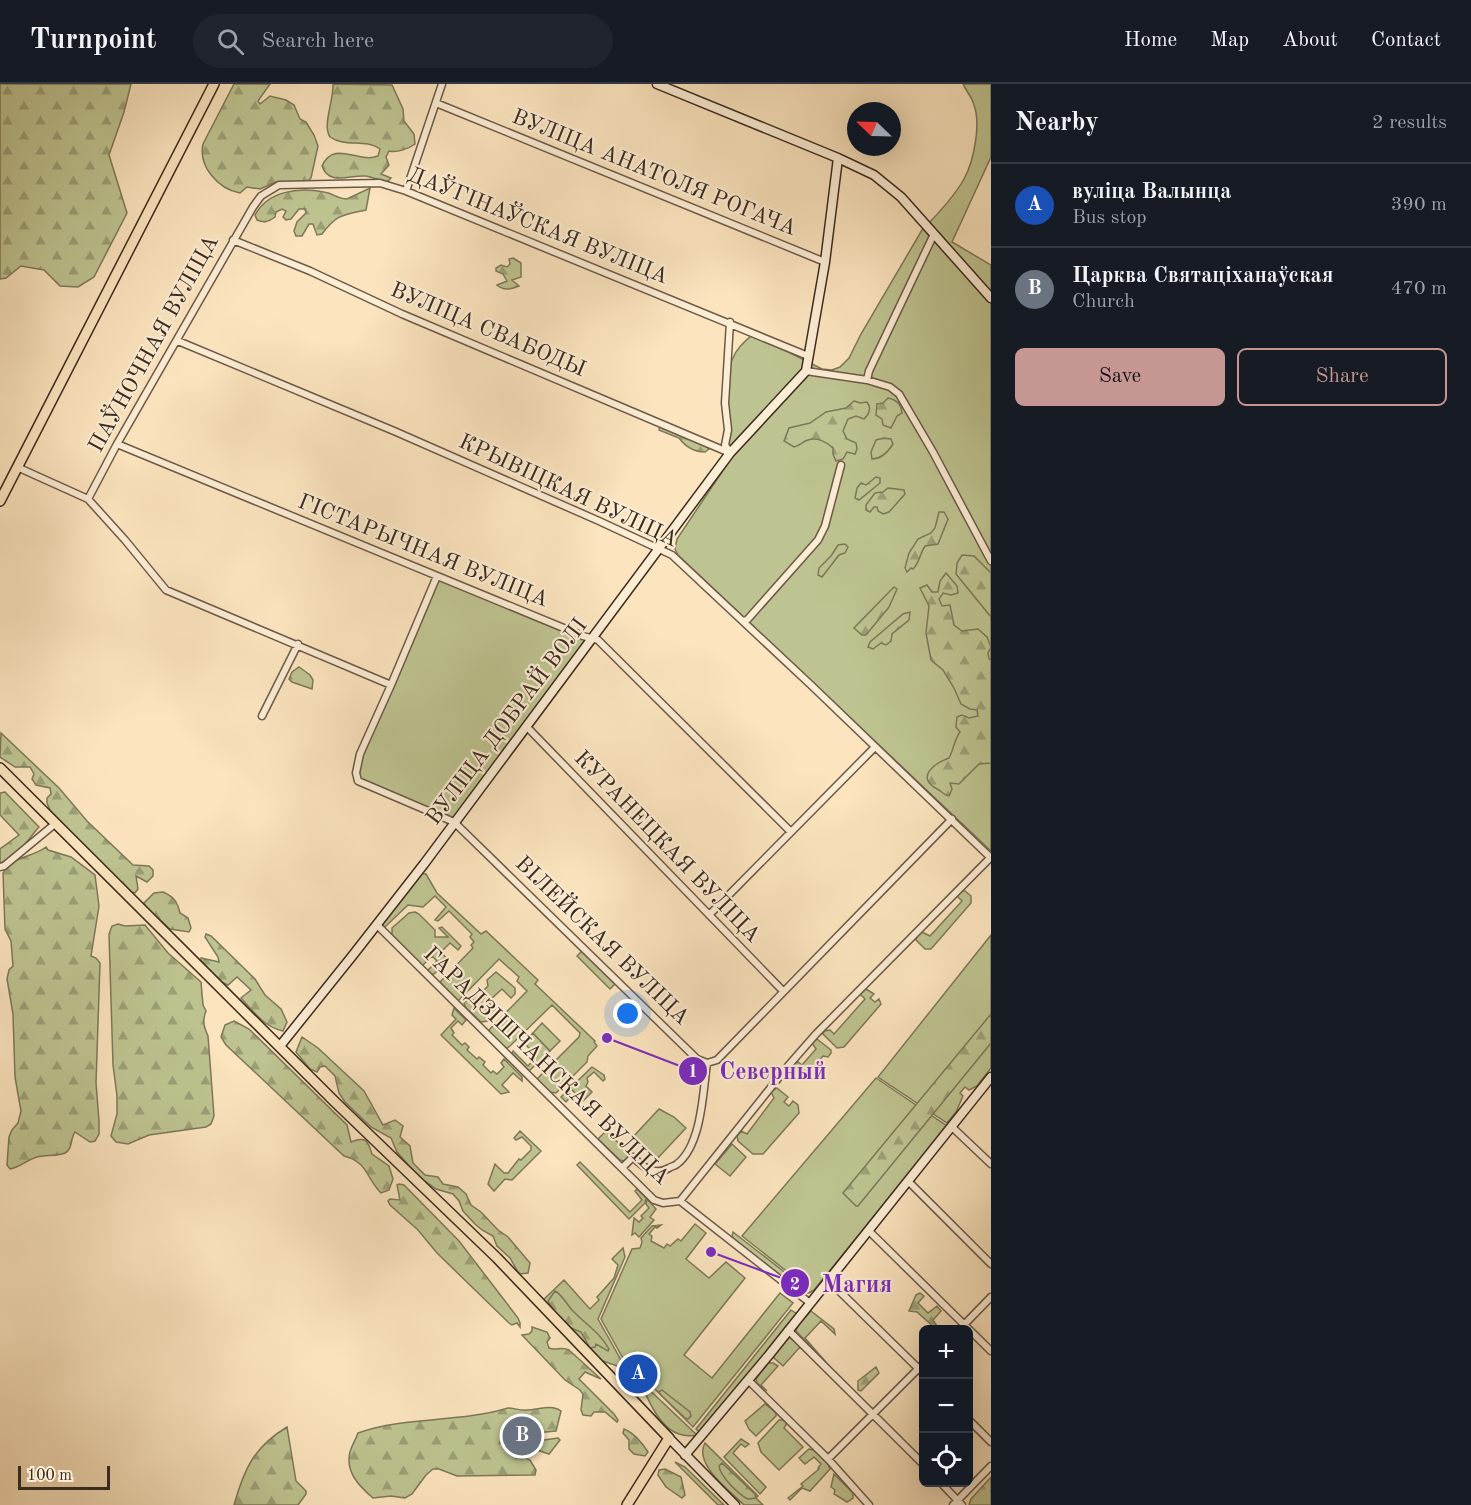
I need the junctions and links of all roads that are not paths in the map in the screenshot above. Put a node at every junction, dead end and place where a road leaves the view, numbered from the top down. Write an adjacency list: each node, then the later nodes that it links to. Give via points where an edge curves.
1 (214, 84): 20 (main road)
2 (442, 84): 4 (street)
3 (657, 84): 5 (street)
4 (436, 103): 6 (street); 10 (street, ВУЛІЦА АНАТОЛЯ РОГАЧА)
5 (838, 158): 8 (street, via 874,175 902,197); 10 (street)
6 (406, 191): 7 (street, ДАЎГІНАЎСКАЯ ВУЛІЦА, via 380,183 279,185 261,196); 12 (street, ДАЎГІНАЎСКАЯ ВУЛІЦА)
7 (253, 207): 9 (street, ПАЎНОЧНАЯ ВУЛІЦА)
8 (934, 234): 11 (street); 16 (street)
9 (233, 240): 13 (street, ПАЎНОЧНАЯ ВУЛІЦА); 18 (street, ВУЛІЦА СВАБОДЫ)
10 (825, 262): 14 (street)
11 (991, 298)
12 (730, 322): 14 (street, ДАЎГІНАЎСКАЯ ВУЛІЦА); 18 (street, via 725,445)
13 (178, 341): 17 (street, ПАЎНОЧНАЯ ВУЛІЦА); 23 (street, КРЫВІЦКАЯ ВУЛІЦА)
14 (808, 356): 15 (street)
15 (806, 371): 16 (street); 18 (street, ВУЛІЦА ДОБРАЙ ВОЛІ)
16 (867, 380): 24 (street, via 899,394)
17 (117, 444): 21 (street, ПАЎНОЧНАЯ ВУЛІЦА); 25 (street, ГІСТАРЫЧНАЯ ВУЛІЦА)
18 (730, 453): 23 (street, ВУЛІЦА ДОБРАЙ ВОЛІ)
19 (841, 465): 26 (street, via 819,540)
20 (17, 467): 21 (street); 22 (main road)
21 (88, 499): 28 (street, via 166,590)
22 (0, 501)
23 (660, 548): 26 (street, КРЫВІЦКАЯ ВУЛІЦА); 27 (street, ВУЛІЦА ДОБРАЙ ВОЛІ)
24 (991, 561)
25 (437, 576): 27 (street, ГІСТАРЫЧНАЯ ВУЛІЦА); 29 (street)
26 (743, 621): 32 (street, КРЫВІЦКАЯ ВУЛІЦА)
27 (591, 638): 31 (street, ВУЛІЦА ДОБРАЙ ВОЛІ); 37 (street, ГІСТАРЫЧНАЯ ВУЛІЦА, via 598,640)
28 (298, 644): 29 (street); 30 (street)
29 (391, 685): 35 (street, ВІЛЕЙСКАЯ ВУЛІЦА, via 360,754 358,781)
30 (262, 716)
31 (527, 727): 35 (street, ВУЛІЦА ДОБРАЙ ВОЛІ); 40 (street, КУРАНЕЦКАЯ ВУЛІЦА)
32 (875, 747): 34 (street, КРЫВІЦКАЯ ВУЛІЦА); 37 (street)
33 (0, 768): 36 (main road)
34 (952, 819): 38 (street, КРЫВІЦКАЯ ВУЛІЦА); 42 (street)
35 (454, 822): 41 (street, ВУЛІЦА ДОБРАЙ ВОЛІ); 44 (street, ВІЛЕЙСКАЯ ВУЛІЦА, via 697,1059)
36 (56, 823): 39 (street); 43 (main road)
37 (790, 831): 40 (street)
38 (991, 857): 50 (street, via 816,1034)
39 (0, 867)
40 (708, 915): 42 (street, КУРАНЕЦКАЯ ВУЛІЦА)
41 (376, 925): 43 (street, ВУЛІЦА ДОБРАЙ ВОЛІ); 48 (street, ГАРАДЗІШЧАНСКАЯ ВУЛІЦА)
42 (783, 991): 44 (street, via 717,1060)
43 (280, 1046): 65 (main road, via 497,1258)
44 (707, 1063): 48 (street, via 699,1122 690,1148 678,1164 656,1172 633,1157)
45 (991, 1077): 46 (street)
46 (952, 1127): 47 (street); 49 (street)
47 (991, 1164)
48 (622, 1168): 50 (street, ГАРАДЗІШЧАНСКАЯ ВУЛІЦА, via 656,1202)
49 (908, 1181): 51 (street); 52 (street)
50 (680, 1201): 55 (street, ГАРАДЗІШЧАНСКАЯ ВУЛІЦА)
51 (868, 1230): 53 (street); 56 (street)
52 (991, 1264)
53 (828, 1280): 55 (street); 61 (street)
54 (991, 1297): 57 (street)
55 (810, 1304): 58 (street)
56 (960, 1325)
57 (964, 1325)
58 (789, 1330): 62 (street); 63 (street)
59 (973, 1336): 60 (street)
60 (991, 1351)
61 (918, 1368): 63 (street)
62 (748, 1380): 67 (street); 68 (street)
63 (873, 1413): 68 (street); 69 (street)
64 (973, 1423): 66 (street)
65 (669, 1438): 67 (street); 73 (main road)
66 (991, 1442)
67 (685, 1455): 74 (street)
68 (828, 1459): 75 (street)
69 (919, 1461)
70 (991, 1466): 72 (street)
71 (944, 1487): 72 (street)
72 (958, 1503)
73 (627, 1505)
74 (735, 1505)
75 (869, 1505)

